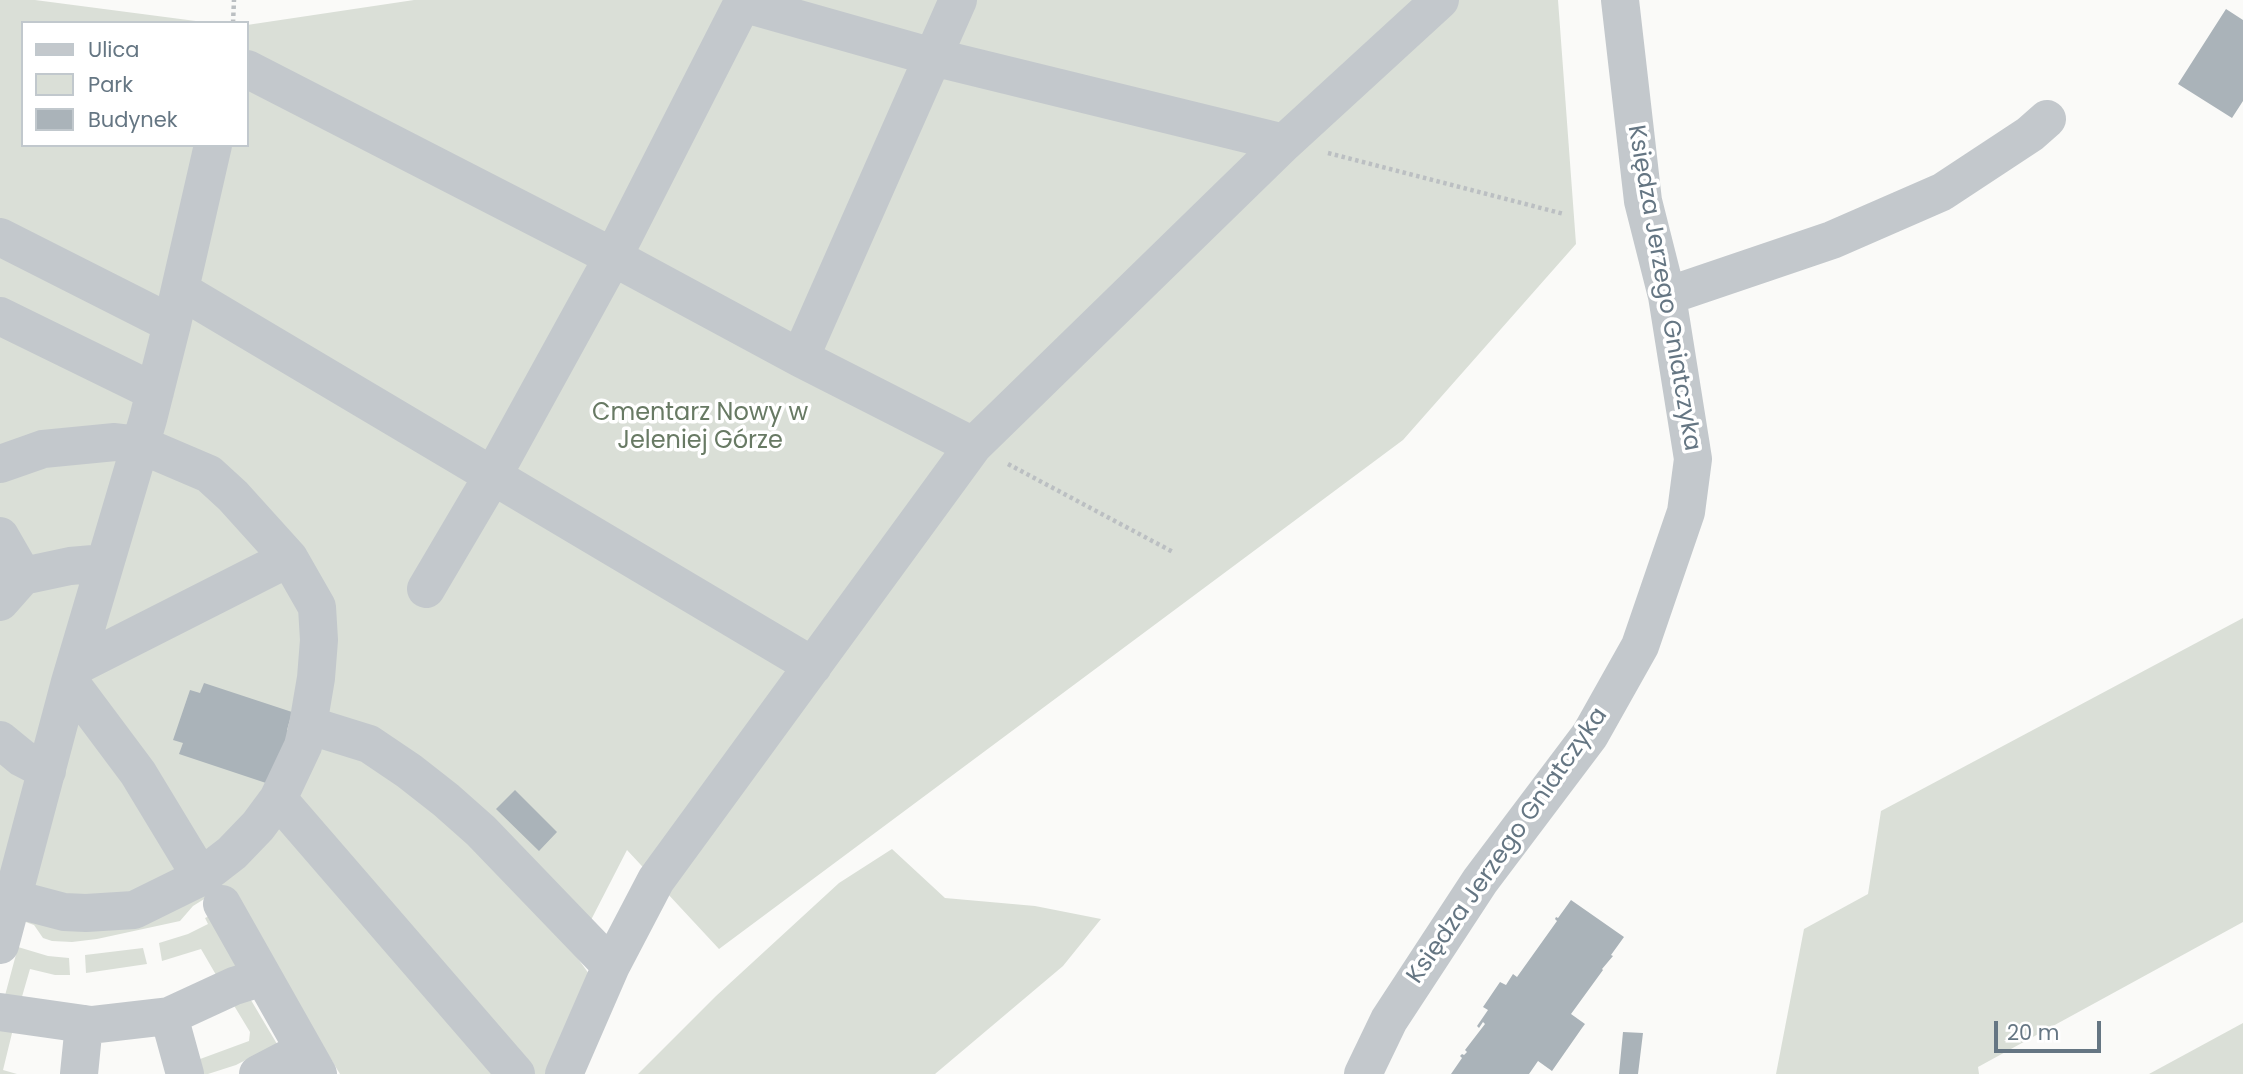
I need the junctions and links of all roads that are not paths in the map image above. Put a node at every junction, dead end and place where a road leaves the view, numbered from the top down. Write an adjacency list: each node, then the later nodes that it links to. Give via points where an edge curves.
1 (958, 0): 5 (street)
2 (1440, 0): 8 (street)
3 (1620, 0): 12 (street, Księdza Jerzego Gniatczyka, via 1643,201)
4 (743, 2): 5 (street); 11 (street)
5 (933, 57): 8 (street); 15 (street)
6 (248, 70): 11 (street)
7 (2047, 119): 12 (street, via 1942,192 1832,240)
8 (1284, 143): 18 (street)
9 (212, 147): 13 (street)
10 (0, 237): 13 (street)
11 (613, 257): 15 (street); 20 (street)
12 (1667, 296): 46 (street, Księdza Jerzego Gniatczyka, via 1693,459 1686,512 1640,646 1590,735 1480,881 1389,1020)
13 (176, 307): 16 (street); 20 (street)
14 (0, 316): 16 (street)
15 (800, 358): 18 (street)
16 (155, 392): 17 (street)
17 (141, 445): 19 (street, via 87,443 43,449); 22 (street, via 209,474); 23 (street)
18 (973, 446): 26 (street)
19 (0, 464)
20 (492, 477): 25 (street); 26 (street)
21 (0, 536): 24 (street)
22 (289, 558): 27 (street); 28 (street, via 317,607 319,640)
23 (106, 563): 24 (street, via 70,566); 27 (street)
24 (12, 589)
25 (426, 589)
26 (813, 666): 35 (street, via 656,880)
27 (73, 674): 30 (street); 32 (street)
28 (308, 725): 31 (street); 35 (street, via 369,744 446,800)
29 (0, 740): 30 (street)
30 (47, 771): 33 (street)
31 (278, 799): 32 (street, via 232,853); 44 (street)
32 (212, 891): 33 (street, via 134,910 86,914); 36 (street)
33 (6, 897): 34 (street)
34 (0, 945)
35 (611, 966): 45 (street)
36 (263, 977): 38 (street); 40 (street)
37 (0, 1012): 39 (street)
38 (169, 1016): 39 (street); 42 (street)
39 (84, 1024): 41 (street)
40 (311, 1062): 43 (street)
41 (79, 1074)
42 (185, 1074)
43 (258, 1074)
44 (516, 1074)
45 (564, 1074)
46 (1363, 1074)

